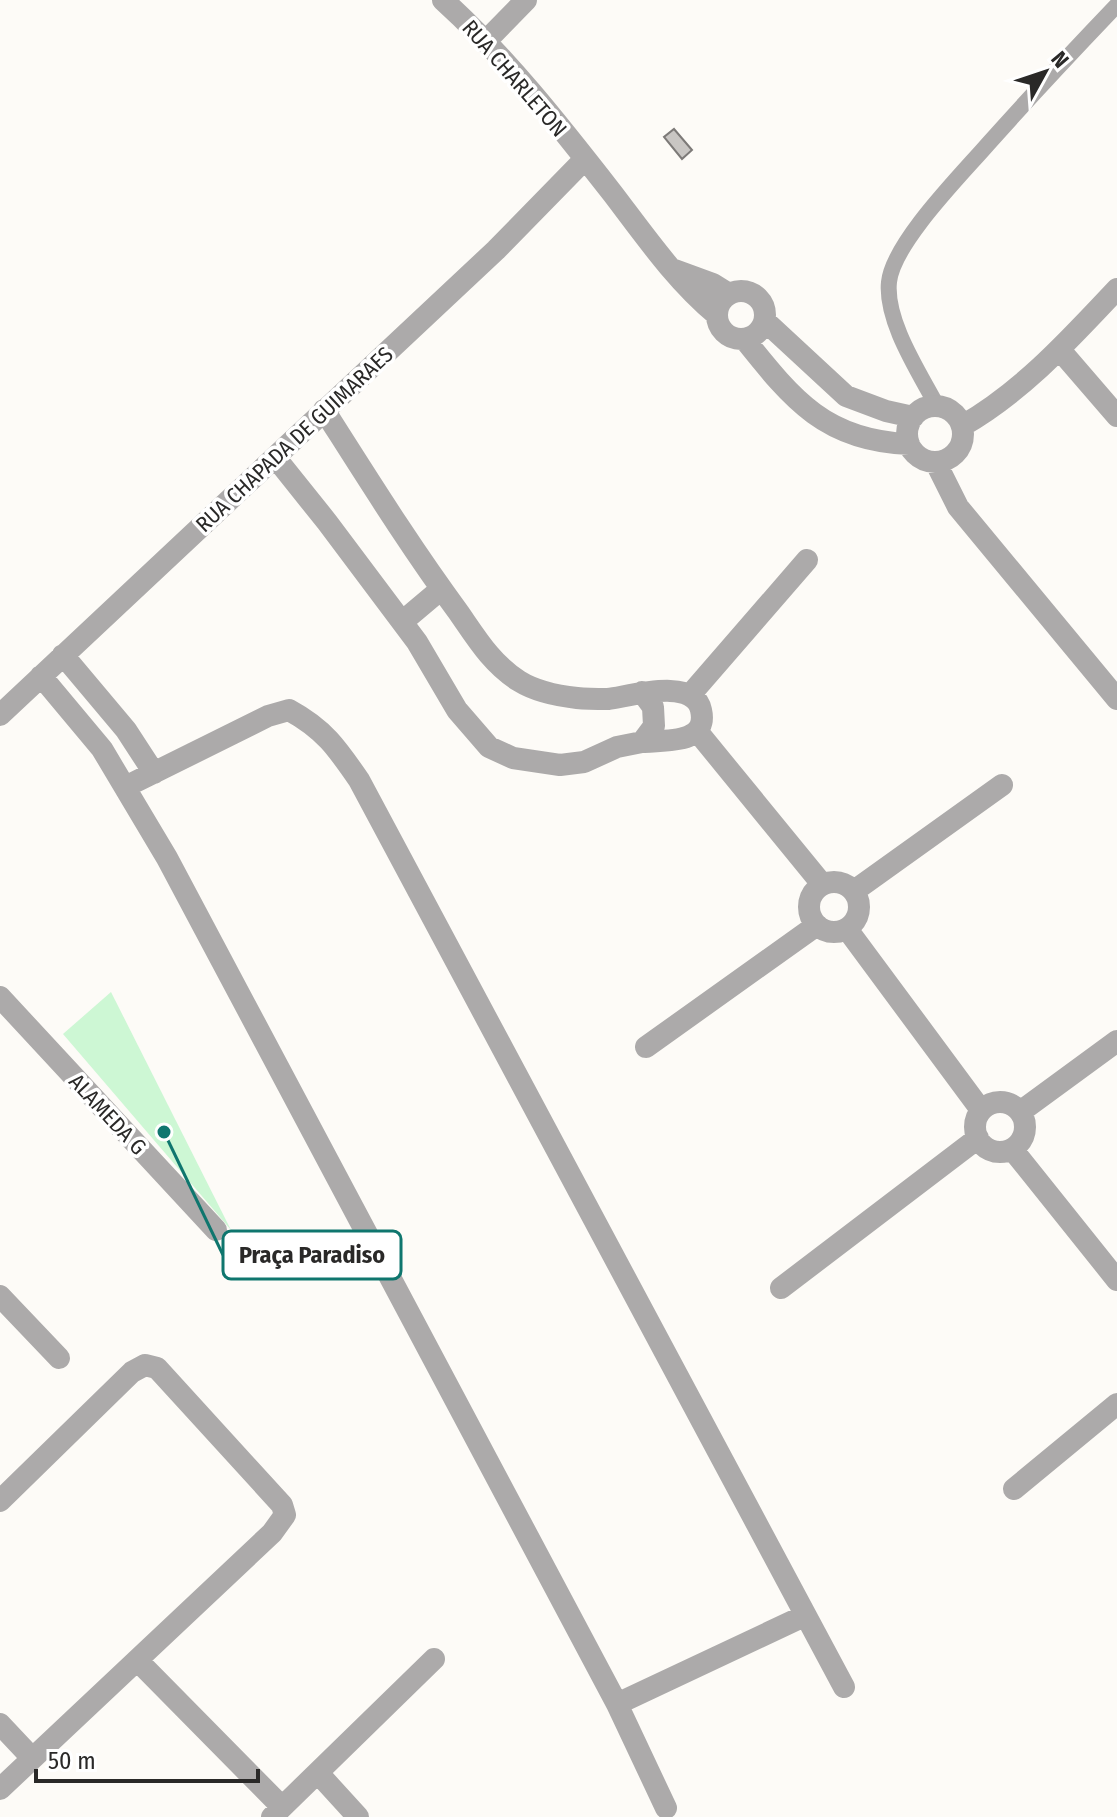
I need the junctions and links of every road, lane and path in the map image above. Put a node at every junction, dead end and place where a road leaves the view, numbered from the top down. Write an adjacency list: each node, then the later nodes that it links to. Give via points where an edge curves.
1 (443, 0): 4 (street, RUA CHARLETON)
2 (526, 0): 4 (street)
3 (1117, 5): 13 (lane, via 937,201 899,254 889,281 893,315)
4 (487, 40): 5 (street, RUA CHARLETON)
5 (585, 159): 6 (street, RUA CHARLETON); 14 (street, RUA CHAPADA DE GUIMARAES)
6 (671, 269): 8 (street); 9 (street, RUA CHARLETON)
7 (1117, 289): 12 (street)
8 (729, 294): 9 (street); 10 (street, via 743,291 756,296)
9 (717, 315): 11 (street, via 725,334)
10 (765, 321): 11 (street); 16 (street, via 846,396)
11 (745, 340): 18 (street, via 812,415 862,438)
12 (1060, 350): 15 (street); 17 (street, via 1013,392)
13 (937, 406): 16 (street); 17 (street, via 952,412)
14 (324, 410): 19 (street, RUA CHAPADA DE GUIMARAES); 22 (street)
15 (1117, 416)
16 (913, 417): 18 (street)
17 (962, 426): 20 (street, via 958,451)
18 (909, 444): 20 (street, via 920,458)
19 (275, 457): 23 (street); 24 (street, RUA CHAPADA DE GUIMARAES)
20 (936, 463): 28 (street, via 966,516)
21 (807, 560): 27 (street)
22 (440, 590): 23 (street); 26 (street, via 492,660 520,682 577,698)
23 (402, 622): 31 (street, via 457,710 489,747 513,758 560,765)
24 (63, 655): 25 (street, RUA CHAPADA DE GUIMARAES); 32 (street, via 126,730)
25 (41, 676): 29 (street, RUA CHAPADA DE GUIMARAES); 34 (street, via 102,749)
26 (642, 692): 27 (street); 31 (street, via 653,707 654,726)
27 (690, 695): 30 (street, via 701,710)
28 (1117, 699)
29 (0, 715)
30 (697, 731): 31 (street, via 679,741); 35 (street)
31 (642, 742)
32 (154, 773): 34 (street); 54 (street, via 289,710 313,722 335,746 359,780)
33 (1002, 785): 36 (street)
34 (125, 787): 58 (street)
35 (822, 884): 36 (street, via 840,882); 37 (street, via 809,908)
36 (854, 891): 38 (street, via 859,912)
37 (817, 925): 38 (street, via 837,932); 41 (street)
38 (847, 929): 42 (street)
39 (0, 997): 46 (street, ALAMEDA G)
40 (1117, 1041): 43 (street)
41 (646, 1047)
42 (981, 1110): 43 (street, via 997,1103); 44 (street)
43 (1020, 1112): 45 (street, via 1025,1132)
44 (978, 1138): 45 (street, via 992,1151); 48 (street)
45 (1012, 1149): 47 (street)
46 (216, 1230)
47 (1117, 1280)
48 (781, 1288)
49 (0, 1296): 50 (street)
50 (59, 1358)
51 (1117, 1404): 52 (street)
52 (1014, 1489)
53 (0, 1501): 56 (street, via 145,1365 157,1368 282,1505 285,1515 272,1533)
54 (804, 1616): 57 (street); 58 (street)
55 (434, 1659): 61 (street)
56 (137, 1660): 60 (street); 64 (street)
57 (844, 1687)
58 (617, 1704): 63 (street)
59 (0, 1724): 60 (street)
60 (32, 1758): 62 (street)
61 (318, 1773): 64 (street); 65 (street)
62 (0, 1789)
63 (666, 1808)
64 (277, 1812)
65 (358, 1817)

